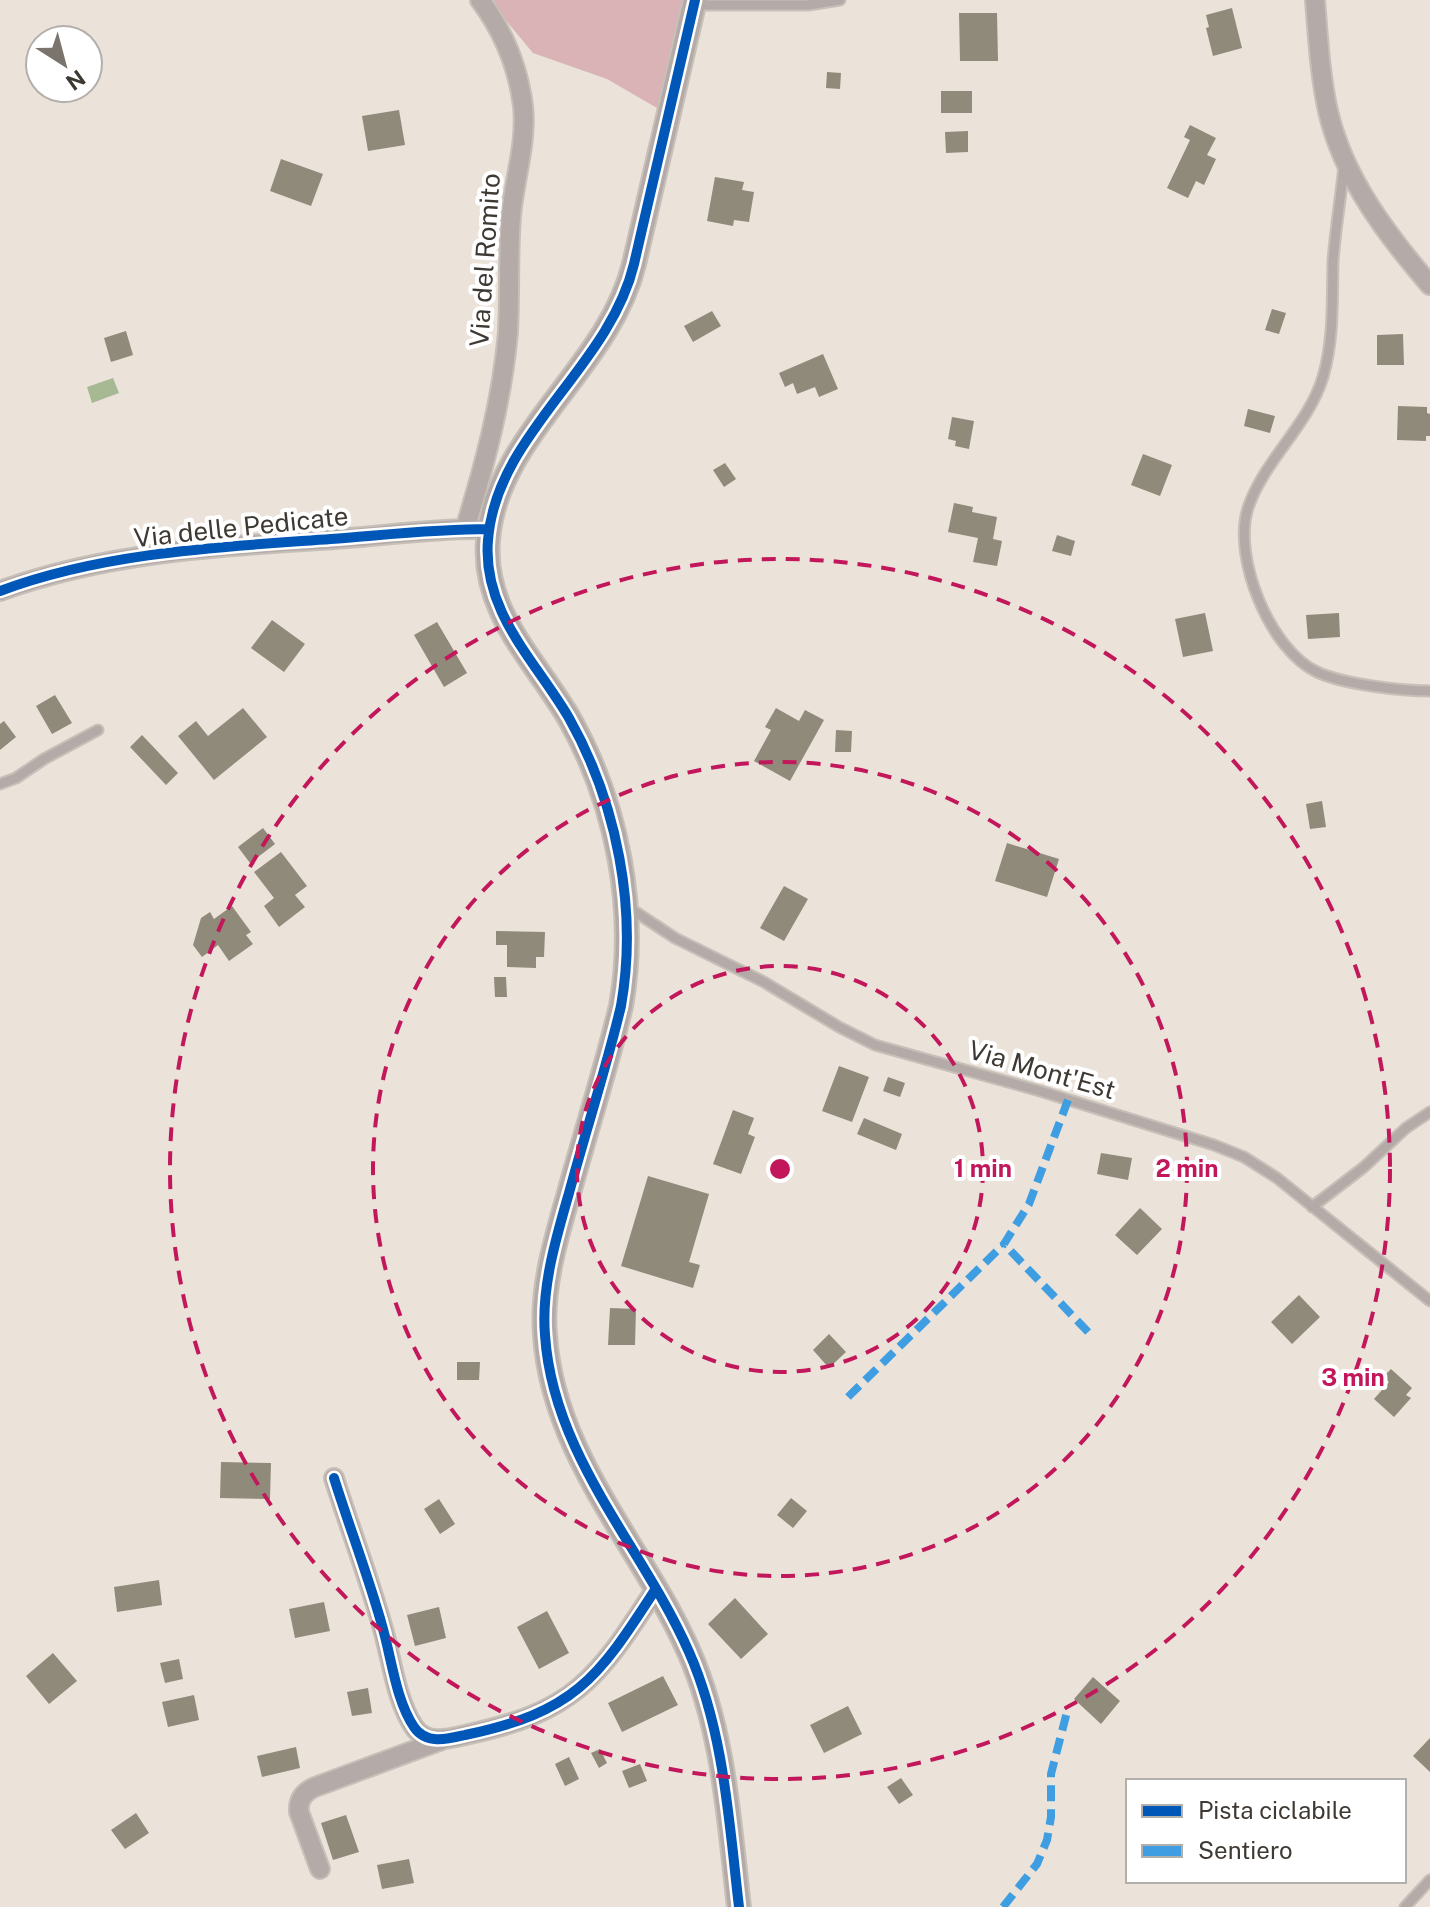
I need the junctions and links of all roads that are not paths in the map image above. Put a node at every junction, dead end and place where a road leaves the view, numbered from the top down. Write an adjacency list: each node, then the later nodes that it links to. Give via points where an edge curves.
1 (480, 0): 7 (street, Via del Romito, via 511,55 523,121 497,410)
2 (840, 0): 4 (lane, via 808,5)
3 (1315, 0): 5 (street, via 1325,95)
4 (694, 3): 8 (street, via 624,299 514,462)
5 (1345, 162): 6 (street, via 1391,236); 10 (lane, via 1328,357 1313,402 1251,501 1244,528 1245,557 1269,620 1303,664 1336,678)
6 (1430, 285)
7 (465, 529): 8 (street, Via delle Pedicate); 9 (street, Via delle Pedicate, via 272,543 99,564)
8 (489, 529): 13 (street, via 492,591 590,759 612,830)
9 (0, 591)
10 (1430, 691)
11 (98, 730): 12 (lane)
12 (0, 784)
13 (626, 905): 15 (lane, Via Mont'Est, via 675,938 864,1041 1214,1145 1257,1165); 18 (street, via 628,954 621,1006 557,1239 545,1337 559,1402 578,1452)
14 (1430, 1112): 15 (lane)
15 (1312, 1207): 16 (lane, Via Mont'Est)
16 (1430, 1301)
17 (334, 1478): 19 (street, via 400,1696 418,1732)
18 (655, 1590): 19 (street, via 604,1663 569,1698 509,1725); 22 (street, via 684,1640 707,1707 727,1805)
19 (442, 1740): 20 (street, via 304,1794 299,1812)
20 (320, 1869)
21 (1430, 1880): 23 (lane)
22 (739, 1907)
23 (1405, 1907)

